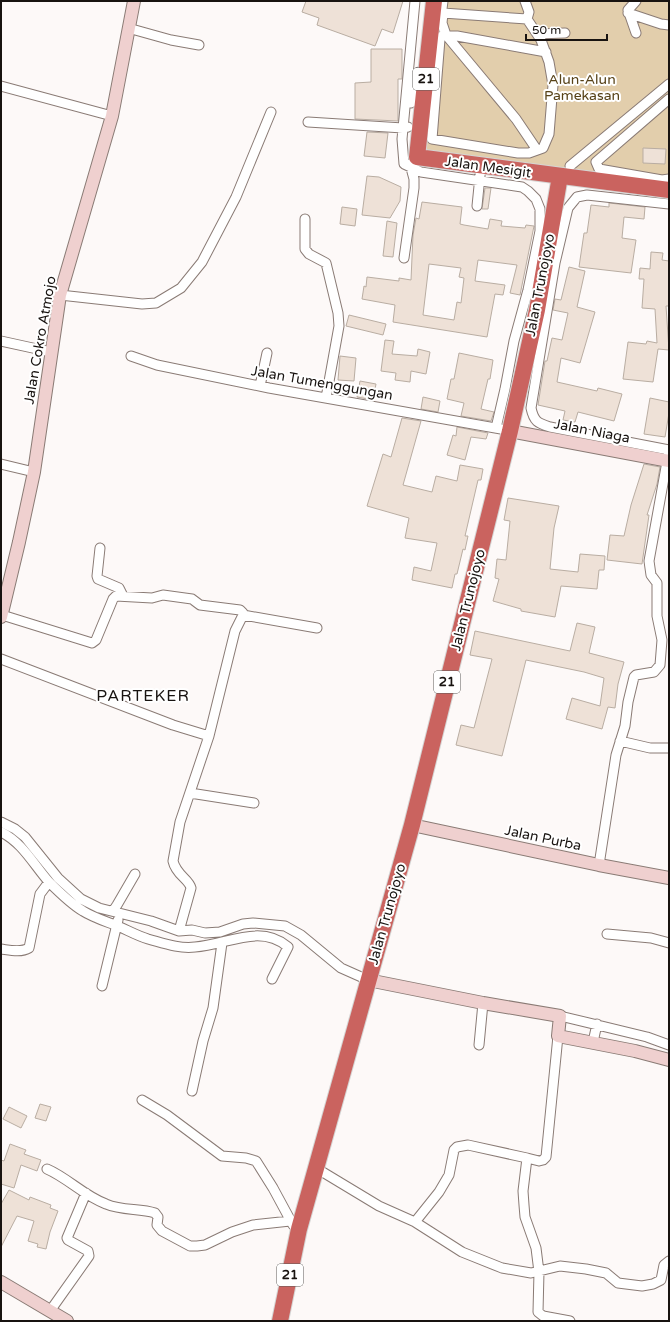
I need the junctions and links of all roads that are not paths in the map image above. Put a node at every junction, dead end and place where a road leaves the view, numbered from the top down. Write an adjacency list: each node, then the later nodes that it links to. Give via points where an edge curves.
1 (134, 1): 10 (street, Jalan Cokro Atmojo)
2 (415, 1): 24 (street)
3 (443, 1): 6 (street, via 442,9)
4 (525, 1): 8 (street, via 529,12)
5 (636, 1): 7 (street)
6 (439, 7): 8 (street); 14 (street); 17 (highway, 21)
7 (628, 13): 9 (street); 12 (street)
8 (527, 19): 13 (street)
9 (669, 25)
10 (128, 28): 15 (street); 22 (street, Jalan Cokro Atmojo)
11 (565, 32): 13 (street)
12 (636, 33)
13 (537, 34): 16 (street)
14 (446, 35): 16 (street); 25 (street, via 516,119); 25 (street, via 440,39 432,139 518,153)
15 (199, 45)
16 (546, 52): 25 (street, via 552,85 549,134 543,148)
17 (427, 74): 24 (street, via 419,72 415,76); 26 (highway, 21)
18 (669, 84): 27 (street)
19 (1, 86): 22 (street)
20 (669, 99): 29 (street, via 596,162 599,169)
21 (271, 112): 35 (street, via 236,197 202,262 181,288 156,303 142,304)
22 (112, 116): 35 (street, Jalan Cokro Atmojo)
23 (308, 122): 24 (street)
24 (405, 128): 26 (street)
25 (537, 150)
26 (411, 160): 28 (highway, Jalan Mesigit); 34 (street, via 414,188)
27 (565, 171): 28 (highway, Jalan Mesigit); 30 (highway, Jalan Mesigit); 42 (highway, Jalan Trunojoyo / 21, via 537,310)
28 (481, 173): 32 (street); 42 (street, via 522,187 536,200 540,209 540,231 505,389)
29 (669, 179)
30 (669, 190)
31 (669, 204): 43 (street, via 587,195 577,197 568,208 555,263 531,408 538,423)
32 (477, 206)
33 (306, 219): 41 (street, via 305,248 309,254 326,263 338,313 339,326)
34 (404, 258)
35 (60, 296): 37 (street, Jalan Cokro Atmojo)
36 (1, 341): 37 (street)
37 (51, 352): 45 (street, Jalan Cokro Atmojo)
38 (267, 354): 40 (street)
39 (131, 356): 40 (street, Jalan Tumenggungan, via 157,366)
40 (260, 386): 41 (street, Jalan Tumenggungan)
41 (326, 398): 42 (street, Jalan Tumenggungan)
42 (503, 430): 43 (street, Jalan Niaga); 59 (highway, Jalan Trunojoyo / 21)
43 (669, 456): 54 (street, via 649,560 651,575 657,583 657,616 662,640 660,665 654,672 634,677)
44 (1, 464): 45 (street)
45 (34, 472): 47 (street, Jalan Cokro Atmojo)
46 (100, 548): 48 (street, via 98,579 119,588)
47 (6, 576): 50 (street, Jalan Cokro Atmojo)
48 (123, 596): 49 (street, via 152,598 163,595 192,599 200,605 240,610); 50 (street, via 114,597 96,640 92,643)
49 (243, 615): 51 (street); 53 (street, via 233,638)
50 (1, 616)
51 (317, 628)
52 (1, 659): 53 (street)
53 (208, 736): 56 (street)
54 (620, 740): 55 (street, via 650,748); 61 (street)
55 (669, 748)
56 (190, 793): 57 (street); 67 (street, via 180,822 173,861 174,867 191,885)
57 (254, 803)
58 (1, 822): 65 (street, via 25,837 58,878)
59 (412, 825): 61 (street, Jalan Purba); 75 (highway, Jalan Trunojoyo / 21)
60 (1, 832): 64 (street, via 18,842)
61 (599, 865): 63 (street, Jalan Purba)
62 (135, 874): 66 (street, via 118,906)
63 (669, 878)
64 (49, 882): 65 (street); 73 (street, via 40,894 28,948)
65 (62, 888): 66 (street); 66 (street, via 74,905 84,912)
66 (117, 918): 67 (street, via 151,921); 70 (street, via 145,938 186,947); 76 (street)
67 (179, 931): 68 (street, via 220,932 253,923 285,926)
68 (299, 934): 72 (street); 75 (street, via 341,968)
69 (607, 934): 71 (street, via 651,938)
70 (222, 943): 72 (street, via 261,935 276,939); 84 (street, via 213,1008)
71 (669, 943)
72 (288, 947): 74 (street)
73 (1, 949)
74 (272, 979)
75 (368, 980): 77 (street); 88 (highway, Jalan Trunojoyo / 21)
76 (102, 986)
77 (483, 1003): 78 (street); 81 (street)
78 (560, 1016): 79 (street); 80 (street)
79 (595, 1033): 80 (street); 82 (street, via 647,1037); 83 (street, via 635,1051)
80 (558, 1036): 86 (street, via 546,1157 539,1161)
81 (479, 1045)
82 (669, 1045)
83 (669, 1060)
84 (192, 1091)
85 (142, 1100): 91 (street, via 222,1156 256,1161)
86 (527, 1158): 90 (street, via 468,1145 457,1147 454,1150 449,1175); 93 (street, via 523,1191 525,1217 536,1248)
87 (47, 1170): 89 (street, via 60,1175)
88 (314, 1175): 90 (street); 91 (highway, 21)
89 (86, 1194): 91 (street, via 106,1204 155,1213 158,1217 157,1225 162,1231 190,1246 205,1245 253,1225); 95 (street, via 67,1238 88,1251 89,1256)
90 (415, 1222): 93 (street, via 462,1252 502,1268)
91 (295, 1227): 97 (highway, 21)
92 (669, 1261): 93 (street, via 664,1265 661,1280 642,1286 618,1283 606,1273 586,1268 560,1266)
93 (539, 1272): 98 (street, via 538,1312 543,1316)
94 (1, 1282): 95 (street)
95 (50, 1311): 96 (street)
96 (67, 1321)
97 (280, 1321)
98 (570, 1321)

